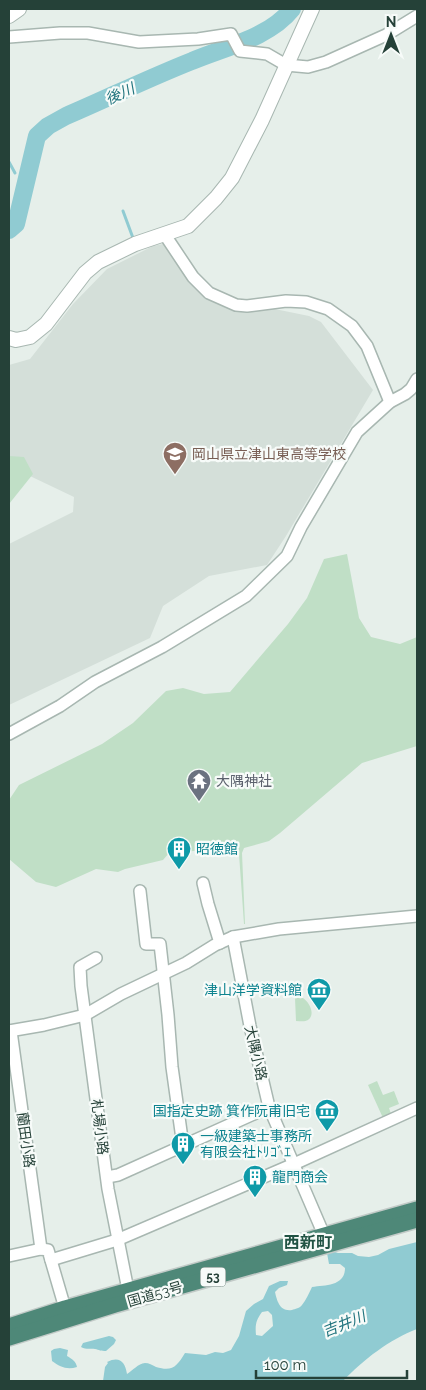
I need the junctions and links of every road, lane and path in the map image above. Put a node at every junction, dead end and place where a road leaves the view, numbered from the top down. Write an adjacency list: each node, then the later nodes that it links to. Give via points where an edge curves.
1 (19, 9): 3 (street)
2 (312, 9): 6 (street)
3 (9, 16)
4 (417, 16): 6 (street, via 386,35 326,62 308,67)
5 (9, 37): 6 (street, via 88,33 139,42 231,34 240,51 267,54)
6 (286, 64): 7 (street, via 232,178 188,226)
7 (165, 235): 8 (street, via 135,244 98,262 85,273 46,324 30,337); 10 (street, via 193,277 209,293 236,305 306,302 328,309 352,326 367,346)
8 (9, 338)
9 (415, 387): 10 (street)
10 (390, 402): 11 (street, via 357,432 287,556 246,596)
11 (9, 734)
12 (203, 883): 16 (street)
13 (140, 891): 18 (street, via 146,944 160,944)
14 (417, 916): 15 (street, via 279,929)
15 (233, 938): 16 (street); 21 (street, 大隅小路)
16 (220, 943): 18 (street)
17 (96, 958): 19 (street, 札場小路, via 80,967)
18 (163, 974): 19 (street); 23 (street)
19 (85, 1014): 20 (street); 25 (street, 札場小路)
20 (10, 1031): 30 (street, 蘭田小路)
21 (269, 1106): 23 (street); 24 (street, 大隅小路)
22 (417, 1108): 24 (street)
23 (183, 1146): 25 (street, via 118,1175)
24 (294, 1164): 28 (street); 29 (street, 大隅小路)
25 (106, 1177): 28 (street, 札場小路)
26 (417, 1208): 29 (highway, 国道53号 / 53)
27 (417, 1220): 29 (highway, 国道53号 / 53)
28 (117, 1240): 32 (street); 33 (street, 札場小路)
29 (325, 1240): 33 (highway, 国道53号 / 53); 34 (highway, 国道53号 / 53, via 115,1305)
30 (41, 1249): 31 (street); 32 (street, via 48,1250)
31 (9, 1256)
32 (51, 1260): 34 (street)
33 (128, 1290): 34 (highway, 国道53号 / 53)
34 (66, 1314): 35 (highway, 国道53号 / 53); 36 (highway, 国道53号 / 53)
35 (9, 1326)
36 (9, 1338)

